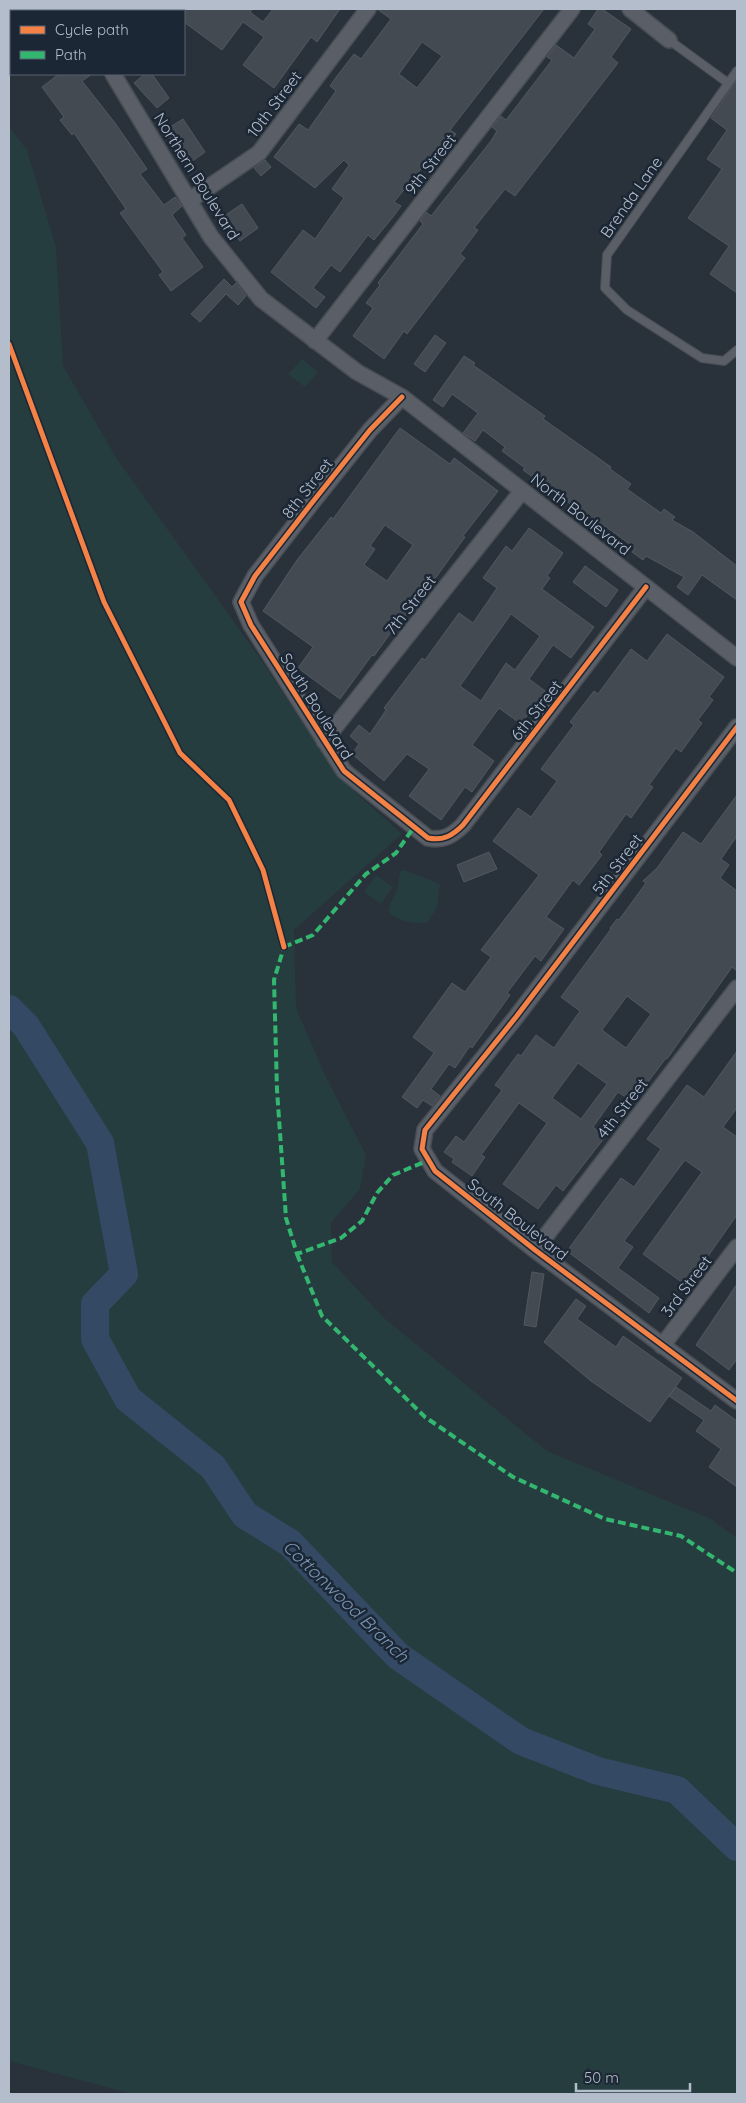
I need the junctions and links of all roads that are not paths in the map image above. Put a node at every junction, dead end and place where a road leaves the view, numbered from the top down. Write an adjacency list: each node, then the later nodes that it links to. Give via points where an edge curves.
1 (368, 9): 8 (street, 10th Street, via 259,153)
2 (572, 9): 9 (street, 9th Street)
3 (630, 9): 4 (street)
4 (669, 40): 7 (lane)
5 (737, 71): 7 (lane, Brenda Lane)
6 (114, 75): 8 (street, Northern Boulevard)
7 (728, 83): 10 (lane, Brenda Lane, via 607,254 606,288 627,310 702,358 724,361)
8 (190, 200): 9 (street, Northern Boulevard, via 211,237 261,299)
9 (315, 341): 11 (street, Northern Boulevard, via 357,372)
10 (737, 350)
11 (402, 397): 12 (street, North Boulevard); 14 (street, 8th Street, via 370,430 310,504 255,576)
12 (522, 490): 13 (street, North Boulevard); 17 (street, 7th Street)
13 (646, 587): 15 (street, North Boulevard); 18 (street, 6th Street, via 463,825 453,835)
14 (241, 602): 17 (street, South Boulevard, via 251,625)
15 (737, 658)
16 (737, 728): 20 (street, 5th Street)
17 (324, 741): 18 (street, South Boulevard, via 344,771 428,838)
18 (439, 840)
19 (737, 988): 22 (street, 4th Street)
20 (516, 1016): 22 (street, South Boulevard, via 425,1130 422,1149 435,1171)
21 (737, 1247): 23 (street, 3rd Street)
22 (535, 1250): 23 (street, South Boulevard)
23 (662, 1346): 24 (street, South Boulevard)
24 (737, 1401)

